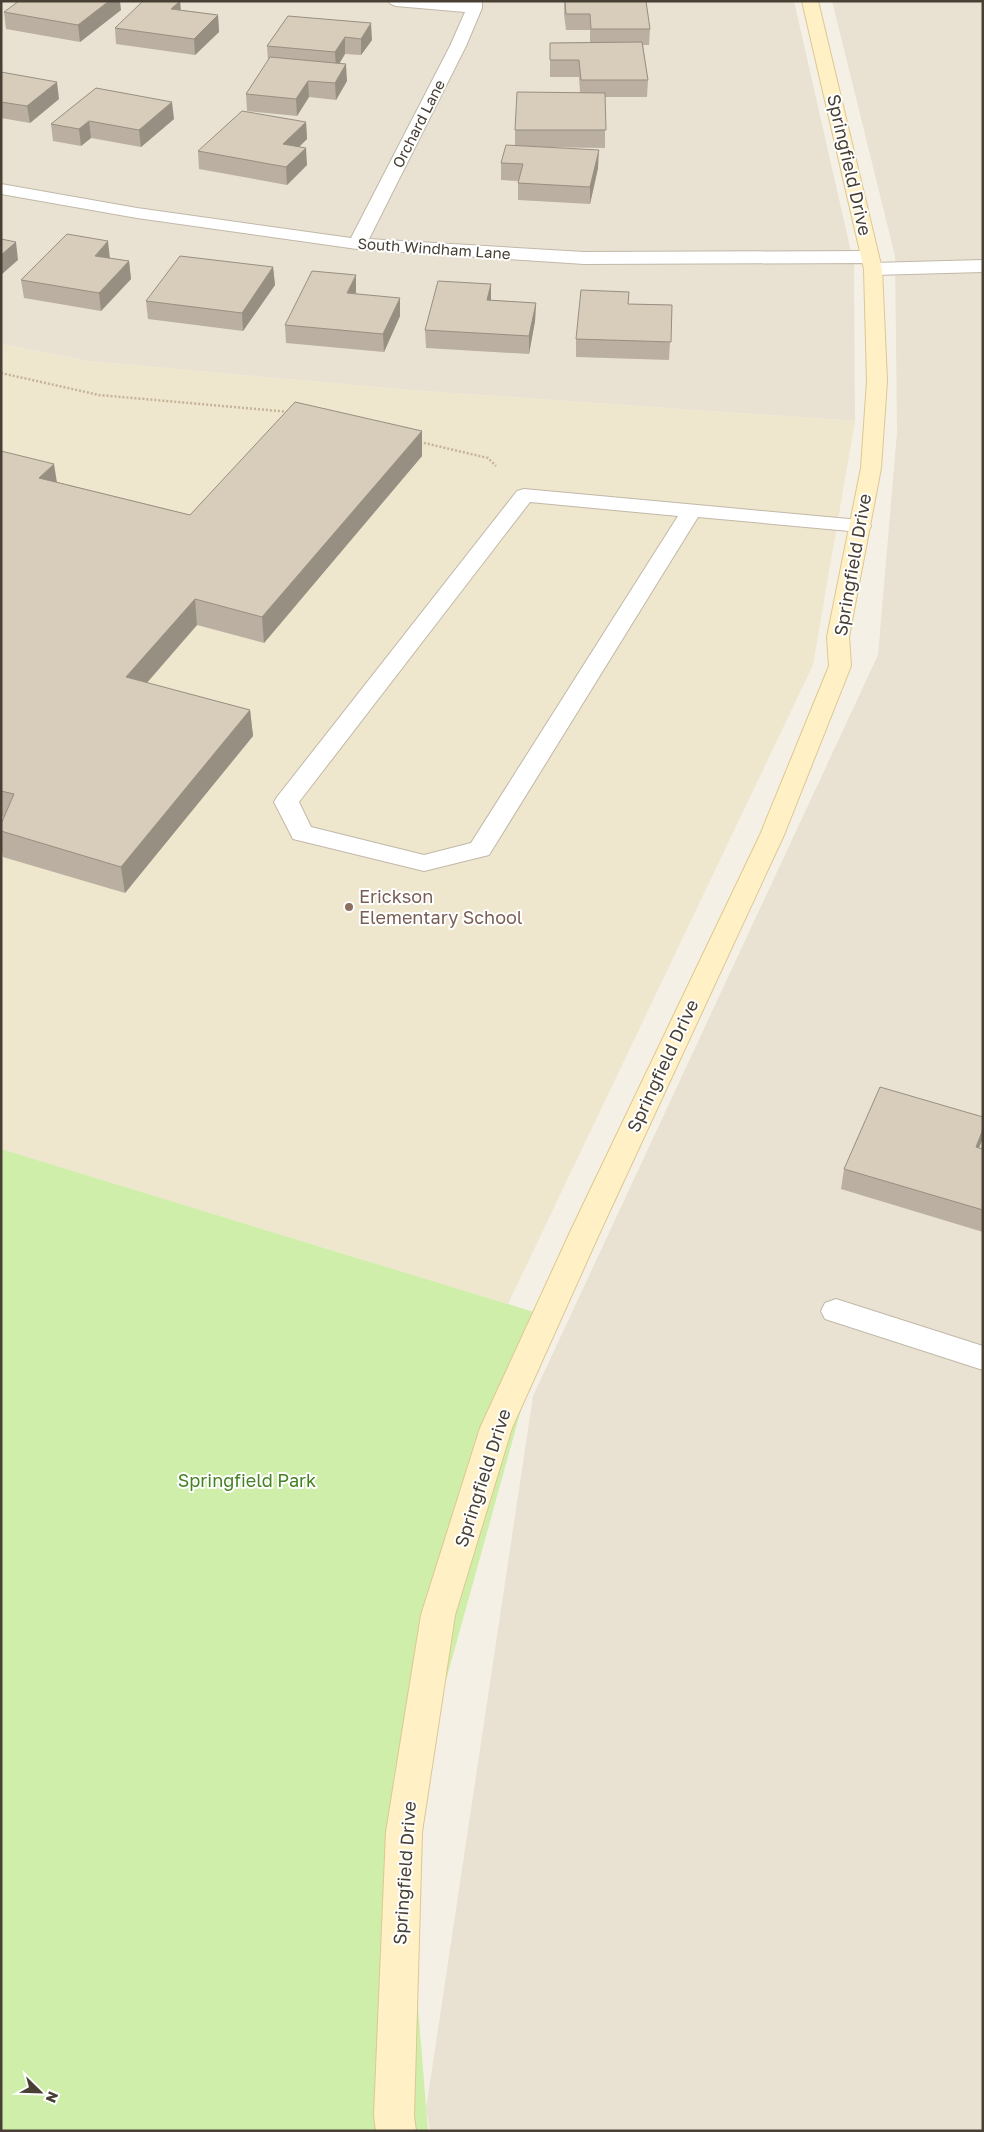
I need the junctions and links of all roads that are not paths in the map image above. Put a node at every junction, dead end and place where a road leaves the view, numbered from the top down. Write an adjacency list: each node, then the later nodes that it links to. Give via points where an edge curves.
1 (396, 1): 3 (street)
2 (810, 1): 6 (street, Springfield Drive)
3 (474, 4): 5 (street, Orchard Lane, via 458,46)
4 (1, 189): 5 (street, South Windham Lane, via 136,214)
5 (357, 244): 6 (street, South Windham Lane, via 584,258)
6 (872, 263): 7 (street, South Windham Lane); 9 (street, Springfield Drive, via 877,381 871,468)
7 (983, 266)
8 (692, 510): 8 (street, via 524,495 286,802 302,833 424,863 480,849); 9 (street)
9 (860, 526): 12 (street, Springfield Drive, via 838,637 840,666 772,835 496,1428 438,1615 404,1832)
10 (836, 1311): 11 (street)
11 (983, 1358)
12 (396, 2131)

